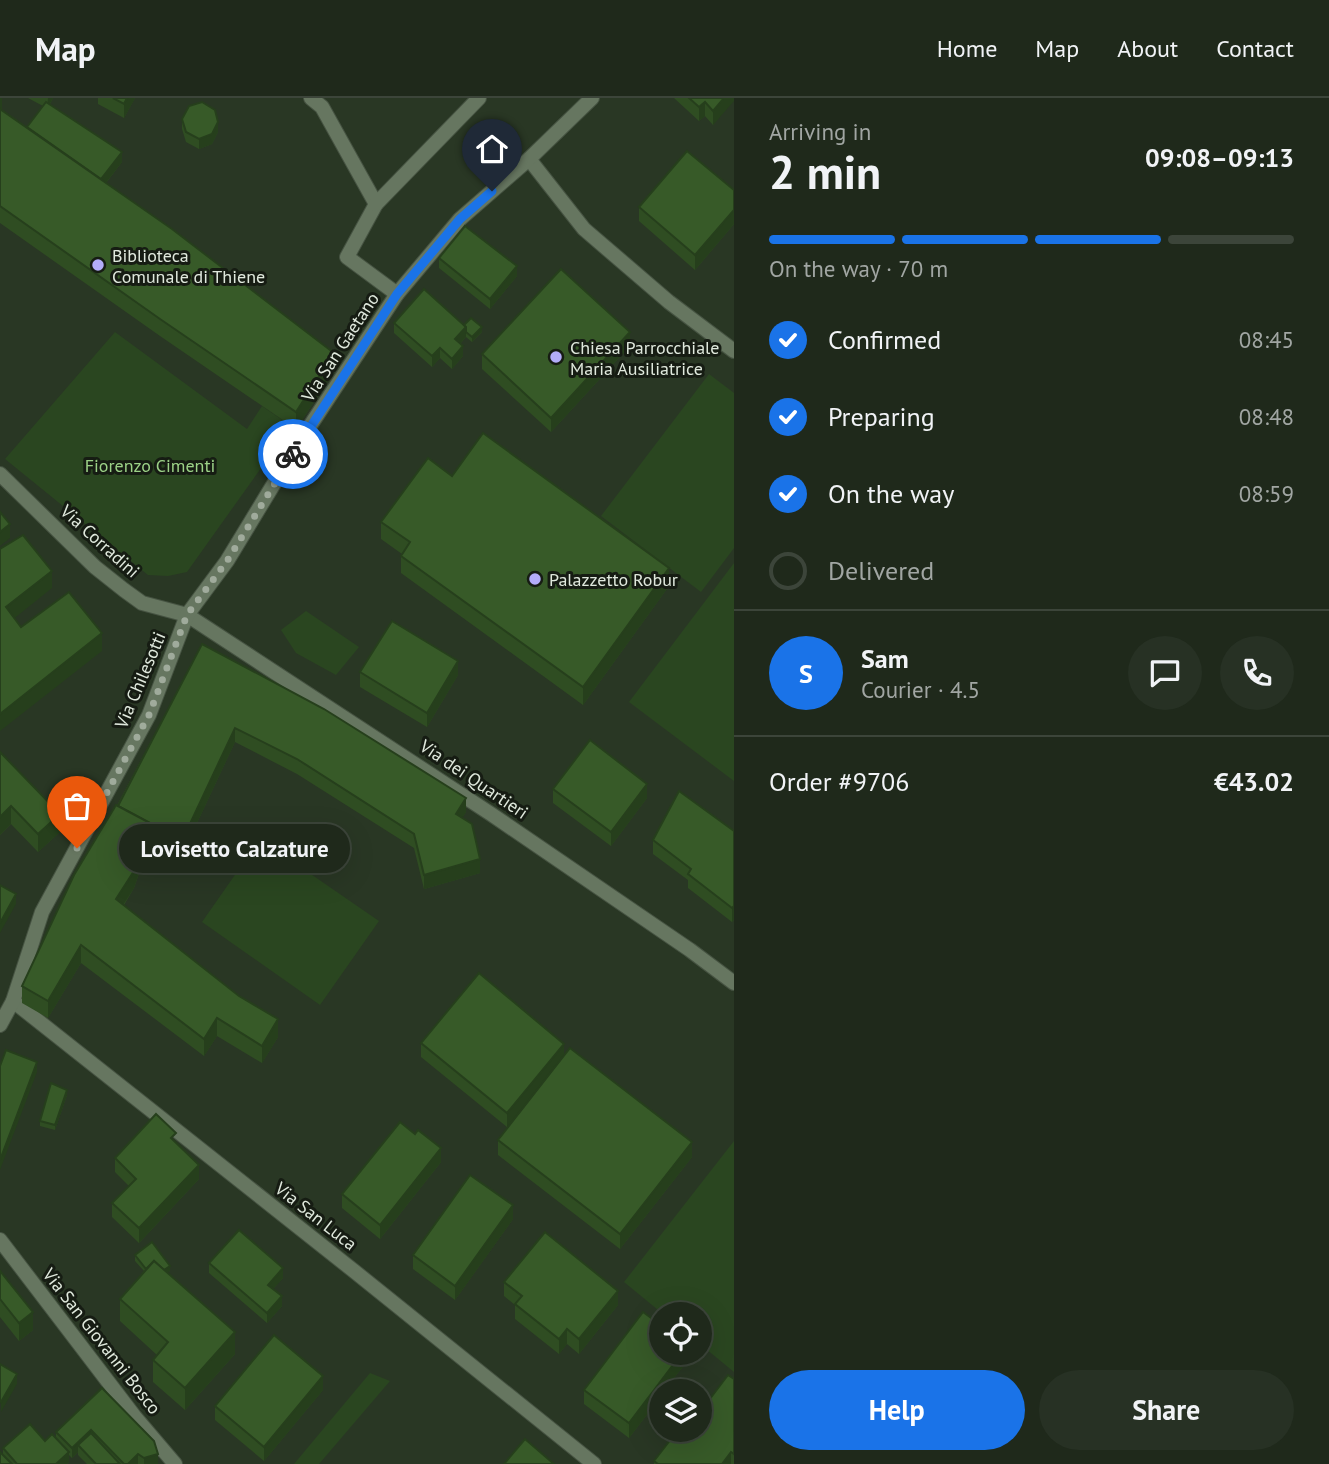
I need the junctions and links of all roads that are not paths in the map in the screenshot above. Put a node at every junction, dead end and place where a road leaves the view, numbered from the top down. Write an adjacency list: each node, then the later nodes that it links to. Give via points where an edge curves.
1 (311, 98): 5 (street, via 322,107)
2 (480, 98): 5 (street)
3 (592, 98): 4 (street, Via San Gaetano)
4 (529, 159): 6 (street, Via San Gaetano, via 460,219); 7 (street, via 584,229 668,302)
5 (376, 204): 6 (street, via 347,257)
6 (397, 294): 9 (street, Via San Gaetano, via 227,561)
7 (734, 351)
8 (0, 474): 9 (street, Via Corradini, via 124,590 142,603)
9 (187, 615): 10 (street, Via dei Quartieri, via 449,785); 11 (street, Via Chilesotti, via 149,715 42,912)
10 (734, 983)
11 (13, 1001): 12 (street, Via Chilesotti); 15 (street, Via San Luca)
12 (0, 1025)
13 (0, 1240): 14 (street, Via San Giovanni Bosco)
14 (175, 1464)
15 (594, 1464)

